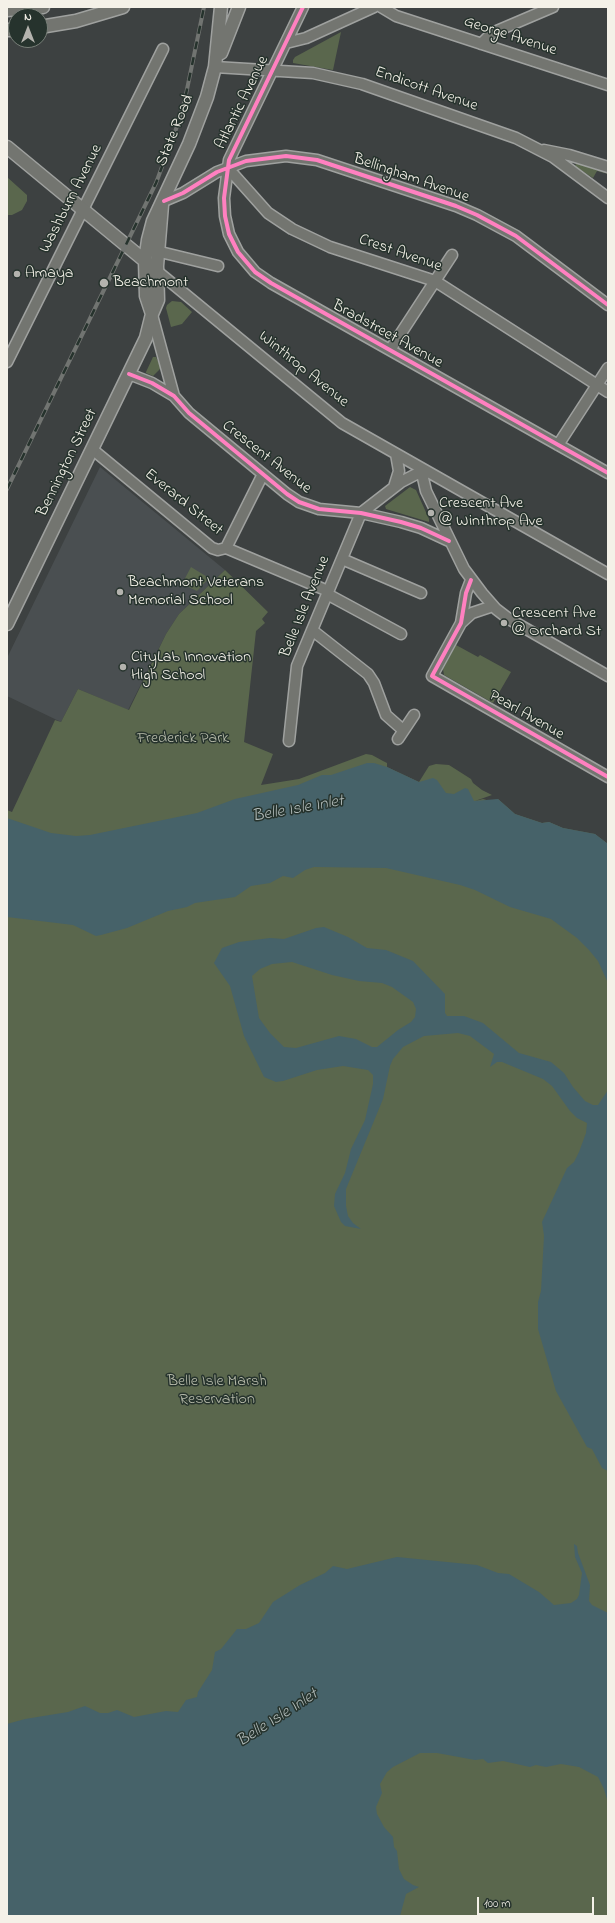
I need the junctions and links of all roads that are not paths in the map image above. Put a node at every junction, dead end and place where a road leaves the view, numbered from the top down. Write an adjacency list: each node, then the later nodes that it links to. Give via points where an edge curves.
1 (43, 7): 9 (main road)
2 (124, 7): 10 (main road)
3 (221, 7): 14 (main road, State Road)
4 (239, 7): 14 (main road, State Road)
5 (303, 7): 11 (street, Atlantic Avenue)
6 (374, 7): 11 (street, via 306,38)
7 (381, 7): 12 (street, George Avenue, via 396,16)
8 (553, 7): 12 (street, via 494,32)
9 (7, 10)
10 (48, 25)
11 (286, 43): 15 (street, Atlantic Avenue)
12 (481, 44): 16 (street, George Avenue)
13 (163, 49): 23 (street, Washburn Avenue)
14 (215, 67): 15 (street, Endicott Avenue); 22 (main road, State Road, via 200,117)
15 (272, 71): 18 (street, Endicott Avenue, via 314,73 356,82 499,130); 20 (street, Atlantic Avenue, via 230,155)
16 (608, 85)
17 (7, 148): 23 (main road, Winthrop Avenue)
18 (540, 150): 19 (street, via 569,154); 21 (street, Endicott Avenue)
19 (608, 166)
20 (227, 167): 22 (street, Atlantic Avenue); 29 (street, Crest Avenue, via 268,213 296,231 330,247); 30 (street, Bellingham Avenue, via 273,157 312,159 456,206 516,236); 32 (street, Bradstreet Avenue, via 225,220 230,238 245,261 271,283)
21 (608, 198)
22 (163, 203): 24 (main road, State Road); 25 (main road, State Road, via 153,221)
23 (83, 210): 25 (main road, Winthrop Avenue); 33 (street, Washburn Avenue)
24 (158, 252): 25 (street); 27 (street); 28 (main road, State Road)
25 (146, 255): 28 (main road, Winthrop Avenue); 31 (main road, Bennington Street, via 147,300)
26 (452, 255): 29 (street)
27 (218, 266)
28 (157, 271): 31 (main road, Bennington Street, via 158,300); 41 (street, Winthrop Avenue, via 337,419)
29 (435, 280): 32 (street); 36 (street, Crest Avenue)
30 (608, 304)
31 (152, 314): 35 (main road, Bennington Street, via 146,338); 38 (street, Crescent Avenue)
32 (390, 350): 39 (street, Bradstreet Avenue)
33 (7, 362)
34 (608, 368): 36 (street)
35 (129, 374): 38 (street, Crescent Avenue, via 152,383); 40 (main road, Bennington Street)
36 (597, 385): 37 (street, Crest Avenue); 39 (street)
37 (608, 392)
38 (174, 396): 44 (street, Crescent Avenue, via 189,413)
39 (558, 445): 43 (street, Bradstreet Avenue)
40 (92, 449): 48 (street, Everard Street, via 212,548); 56 (main road, Bennington Street)
41 (396, 454): 42 (street, Winthrop Avenue); 45 (street, via 399,471)
42 (424, 470): 45 (street); 47 (street, via 424,488); 50 (street, Winthrop Avenue)
43 (608, 473)
44 (263, 474): 46 (street, Crescent Avenue, via 306,505 326,510); 48 (street)
45 (394, 487): 46 (street)
46 (361, 513): 47 (street, Crescent Avenue, via 415,526); 49 (street, Belle Isle Avenue)
47 (450, 541): 51 (street)
48 (226, 548): 52 (street, Everard Street)
49 (342, 559): 52 (street, Belle Isle Avenue); 53 (street)
50 (608, 574)
51 (471, 580): 54 (street); 55 (street)
52 (328, 592): 57 (street, Belle Isle Avenue); 58 (street, Everard Street)
53 (421, 592)
54 (493, 606): 55 (street, via 472,613); 59 (street, via 522,627)
55 (460, 623): 62 (street, Pearl Avenue, via 432,676)
56 (7, 624)
57 (312, 630): 60 (street, via 368,674 388,718 400,735); 61 (street, Belle Isle Avenue, via 297,666)
58 (400, 634)
59 (608, 676)
60 (414, 715)
61 (289, 741)
62 (608, 777)

